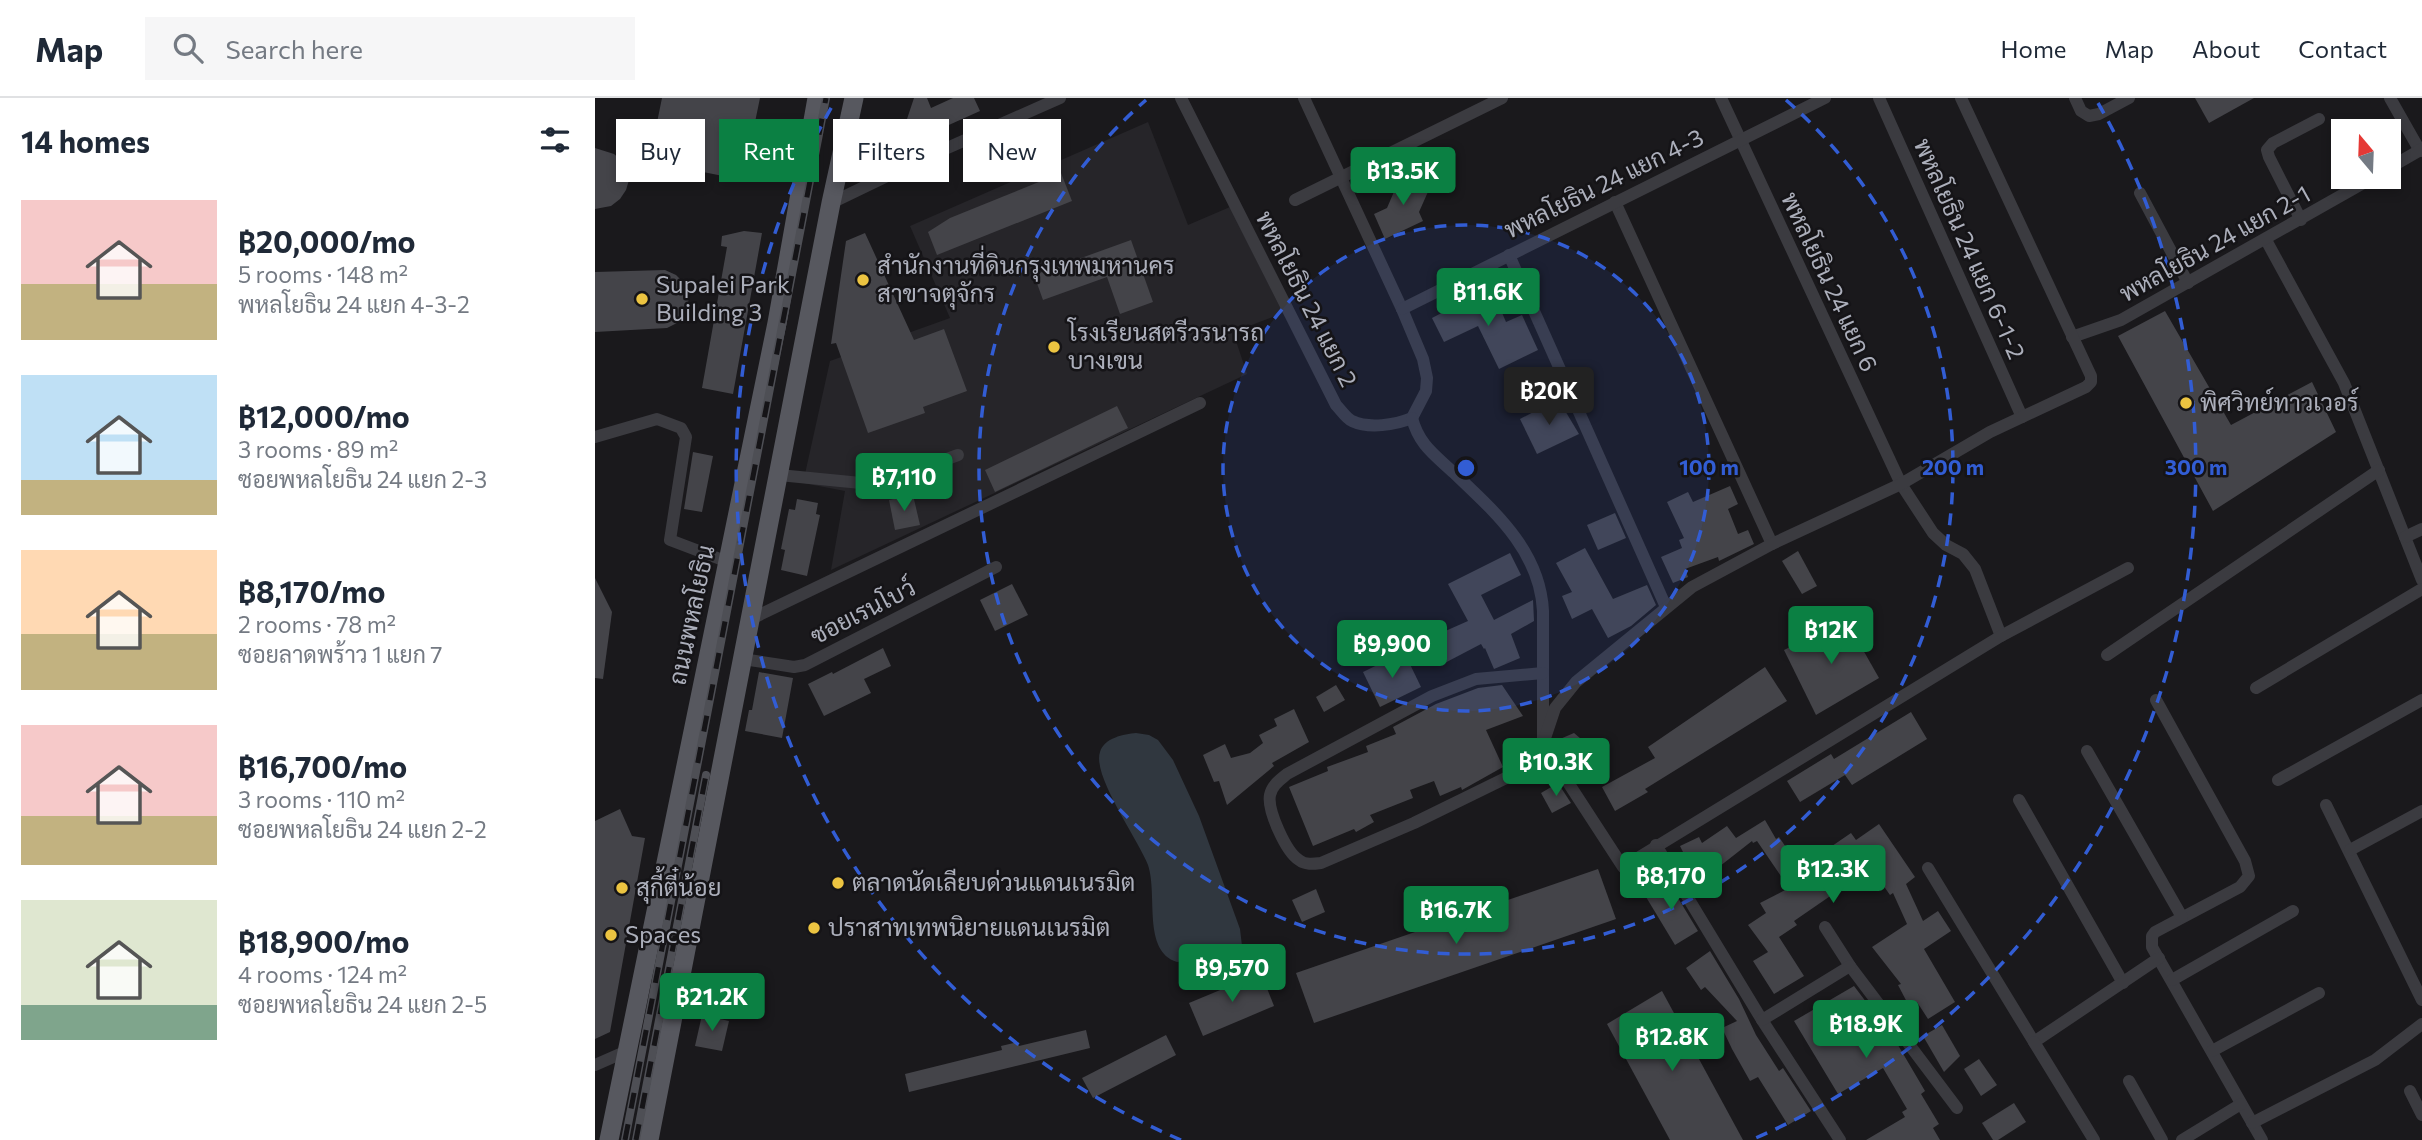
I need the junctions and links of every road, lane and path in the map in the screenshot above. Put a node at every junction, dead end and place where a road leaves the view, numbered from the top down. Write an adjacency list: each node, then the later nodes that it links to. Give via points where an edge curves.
1 (817, 98): 22 (main road, ถนนพหลโยธิน)
2 (854, 98): 24 (main road)
3 (1060, 98): 24 (street)
4 (1181, 98): 33 (street, พหลโยธิน 24 แยก 2, via 1336,405 1351,420 1368,425)
5 (1304, 98): 18 (street)
6 (1502, 98): 18 (street)
7 (1721, 98): 15 (street, พหลโยธิน 24 แยก 6)
8 (1825, 98): 15 (street, พหลโยธิน 24 แยก 4-3)
9 (1879, 98): 32 (street, พหลโยธิน 24 แยก 6-1-2)
10 (1961, 98): 30 (street)
11 (2075, 98): 12 (street, via 2089,116)
12 (2129, 98)
13 (2390, 98): 16 (street)
14 (2319, 119): 25 (street, via 2267,150)
15 (1740, 140): 23 (street, พหลโยธิน 24 แยก 4-3); 38 (street, พหลโยธิน 24 แยก 6)
16 (2421, 150): 17 (street)
17 (2401, 161)
18 (1341, 177): 21 (street); 29 (street)
19 (2354, 189): 25 (street, พหลโยธิน 24 แยก 2-1)
20 (2140, 193): 28 (street)
21 (1295, 200)
22 (798, 201): 24 (main road); 42 (main road, ถนนพหลโยธิน)
23 (1615, 202): 27 (street, พหลโยธิน 24 แยก 4-3); 41 (street)
24 (831, 203): 37 (main road)
25 (2301, 220): 26 (street, พหลโยธิน 24 แยก 2-1)
26 (2266, 240): 28 (street, พหลโยธิน 24 แยก 2-1); 36 (street, via 2344,383)
27 (1509, 254): 29 (street, พหลโยธิน 24 แยก 4-3); 47 (street)
28 (2188, 283): 30 (street, พหลโยธิน 24 แยก 2-1, via 2121,320)
29 (1402, 309): 33 (street, via 1427,378 1426,391)
30 (2072, 337): 32 (street, via 2091,382)
31 (1199, 403): 48 (street)
32 (2022, 417): 38 (street)
33 (1412, 418): 52 (street, via 1422,444 1501,518 1524,549 1542,595)
34 (595, 437): 42 (street, via 657,419 681,428 686,437 670,540)
35 (958, 455): 37 (street, via 871,484)
36 (2379, 470): 40 (street); 50 (street)
37 (779, 475): 48 (main road)
38 (1901, 484): 41 (street); 49 (street, พหลโยธิน 24 แยก 6, via 1933,533 1963,554 1975,569)
39 (2422, 529): 40 (street)
40 (2405, 537): 45 (street)
41 (1772, 544): 47 (street, via 1692,587)
42 (728, 562): 77 (main road, ถนนพหลโยธิน)
43 (996, 567): 51 (street, ซอยเรนโบว์, via 805,666)
44 (2128, 568): 49 (street)
45 (2422, 580)
46 (2422, 589): 53 (street)
47 (1665, 607): 56 (street, via 1576,682 1555,708)
48 (751, 619): 51 (main road)
49 (2001, 636): 62 (street)
50 (2107, 655)
51 (743, 659): 87 (main road)
52 (1543, 673): 56 (street); 56 (street, via 1476,679 1432,696 1287,774 1276,783 1270,800 1286,844 1299,860 1321,863 1513,775)
53 (2256, 688)
54 (2155, 700): 66 (street, via 2249,876 2240,887)
55 (2422, 700): 58 (street)
56 (1543, 744): 62 (street, via 1623,867)
57 (2087, 751): 66 (street)
58 (2279, 780)
59 (2019, 800): 71 (street)
60 (2326, 806): 63 (street)
61 (2422, 811): 63 (street)
62 (1656, 845): 74 (street)
63 (2350, 850): 73 (street)
64 (1928, 868): 76 (street)
65 (2293, 911): 70 (street)
66 (2182, 917): 68 (street, via 2152,936)
67 (1825, 926): 69 (street)
68 (2159, 958): 70 (street); 71 (street)
69 (1850, 966): 74 (street); 83 (street)
70 (2172, 980): 78 (street)
71 (2123, 983): 76 (street)
72 (2319, 993): 78 (street)
73 (2422, 1000)
74 (1762, 1020): 88 (street)
75 (2422, 1024): 85 (street, via 2375,1060)
76 (2034, 1042): 89 (street)
77 (627, 1051): 79 (street); 86 (main road, ถนนพหลโยธิน)
78 (2213, 1051): 82 (street)
79 (595, 1065)
80 (2129, 1081): 90 (street)
81 (2410, 1091): 84 (street)
82 (2241, 1104): 85 (street); 91 (street)
83 (1957, 1108)
84 (2422, 1115)
85 (2252, 1123): 92 (street)
86 (609, 1140)
87 (649, 1140)
88 (1840, 1140)
89 (2094, 1140)
90 (2162, 1140)
91 (2182, 1140)
92 (2262, 1140)

